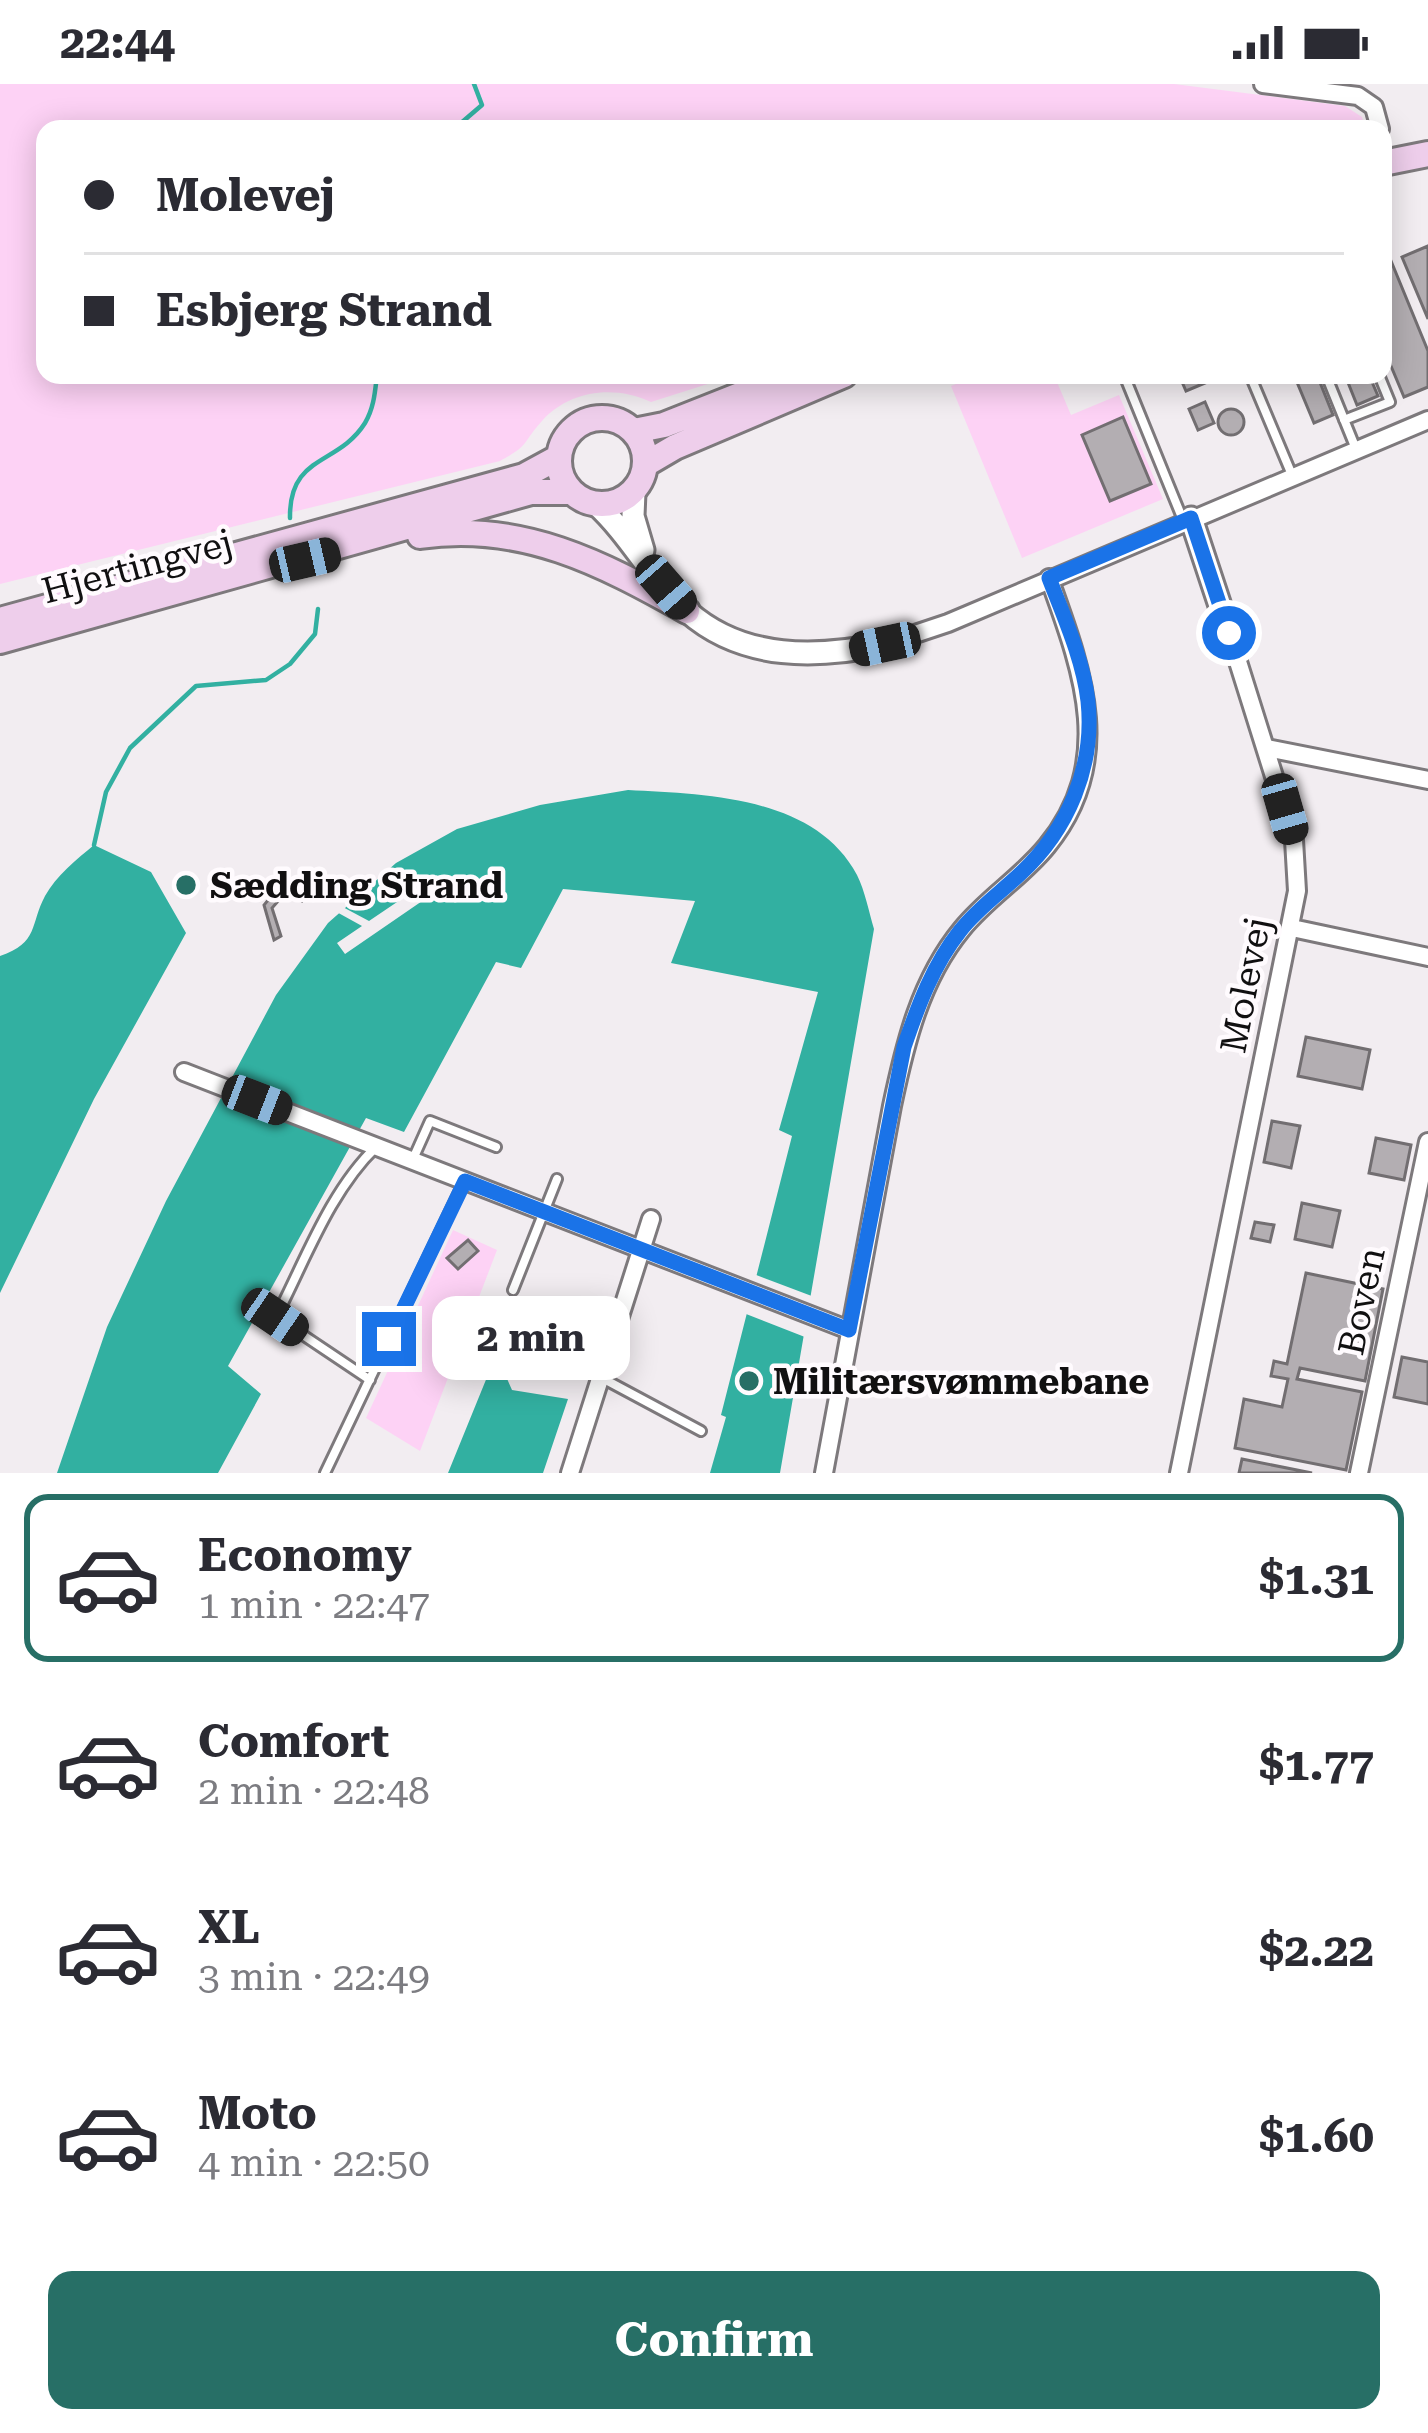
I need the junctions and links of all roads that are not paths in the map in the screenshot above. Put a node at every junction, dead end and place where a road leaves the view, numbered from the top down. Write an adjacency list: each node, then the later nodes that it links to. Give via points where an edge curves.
1 (1263, 84): 2 (street, via 1358,96)
2 (1378, 120)
3 (1392, 154): 4 (main road)
4 (1428, 154)
5 (779, 384): 13 (main road)
6 (823, 384): 16 (main road)
7 (1128, 384): 21 (lane)
8 (1254, 384): 17 (lane)
9 (1330, 384): 11 (lane)
10 (1383, 384): 11 (lane, via 1390,402)
11 (1344, 420): 14 (lane)
12 (1428, 420): 14 (street)
13 (634, 431): 15 (main road, via 609,418 582,423); 16 (main road)
14 (1356, 450): 17 (street)
15 (559, 457): 19 (main road); 26 (main road, Hjertingvej, via 524,476)
16 (646, 464): 18 (main road)
17 (1293, 476): 21 (street)
18 (634, 491): 20 (main road); 22 (street)
19 (572, 492): 20 (main road); 23 (main road, Hjertingvej, via 531,492)
20 (596, 504): 22 (street)
21 (1187, 520): 24 (street); 27 (street, Molevej)
22 (647, 561): 25 (street)
23 (266, 568): 25 (main road, via 445,532 504,534 595,561); 28 (main road, Hjertingvej)
24 (1049, 578): 29 (street); 46 (street, via 1088,700 1082,776 1048,844 961,930 920,1002 904,1047)
25 (687, 611): 29 (street, via 728,637 781,652)
26 (0, 620)
27 (1229, 633): 30 (street, Molevej)
28 (0, 641)
29 (885, 644)
30 (1267, 748): 31 (street); 32 (street, Molevej, via 1294,840)
31 (1428, 780)
32 (1292, 928): 33 (street); 53 (street, Molevej)
33 (1428, 957)
34 (184, 1072): 36 (street)
35 (1428, 1142): 39 (street, Boven)
36 (372, 1144): 38 (street); 48 (lane, via 275,1317)
37 (496, 1147): 38 (lane, via 430,1121)
38 (412, 1160): 41 (street)
39 (1426, 1165): 54 (street, Boven)
40 (556, 1179): 42 (lane)
41 (465, 1181): 42 (street); 48 (lane)
42 (544, 1212): 44 (street); 45 (lane)
43 (651, 1219): 44 (street)
44 (640, 1250): 46 (street); 47 (street)
45 (513, 1290)
46 (849, 1330): 52 (street)
47 (600, 1377): 49 (lane); 51 (street)
48 (370, 1381): 50 (lane)
49 (701, 1431)
50 (325, 1473)
51 (570, 1473)
52 (824, 1473)
53 (1179, 1473)
54 (1359, 1473)

